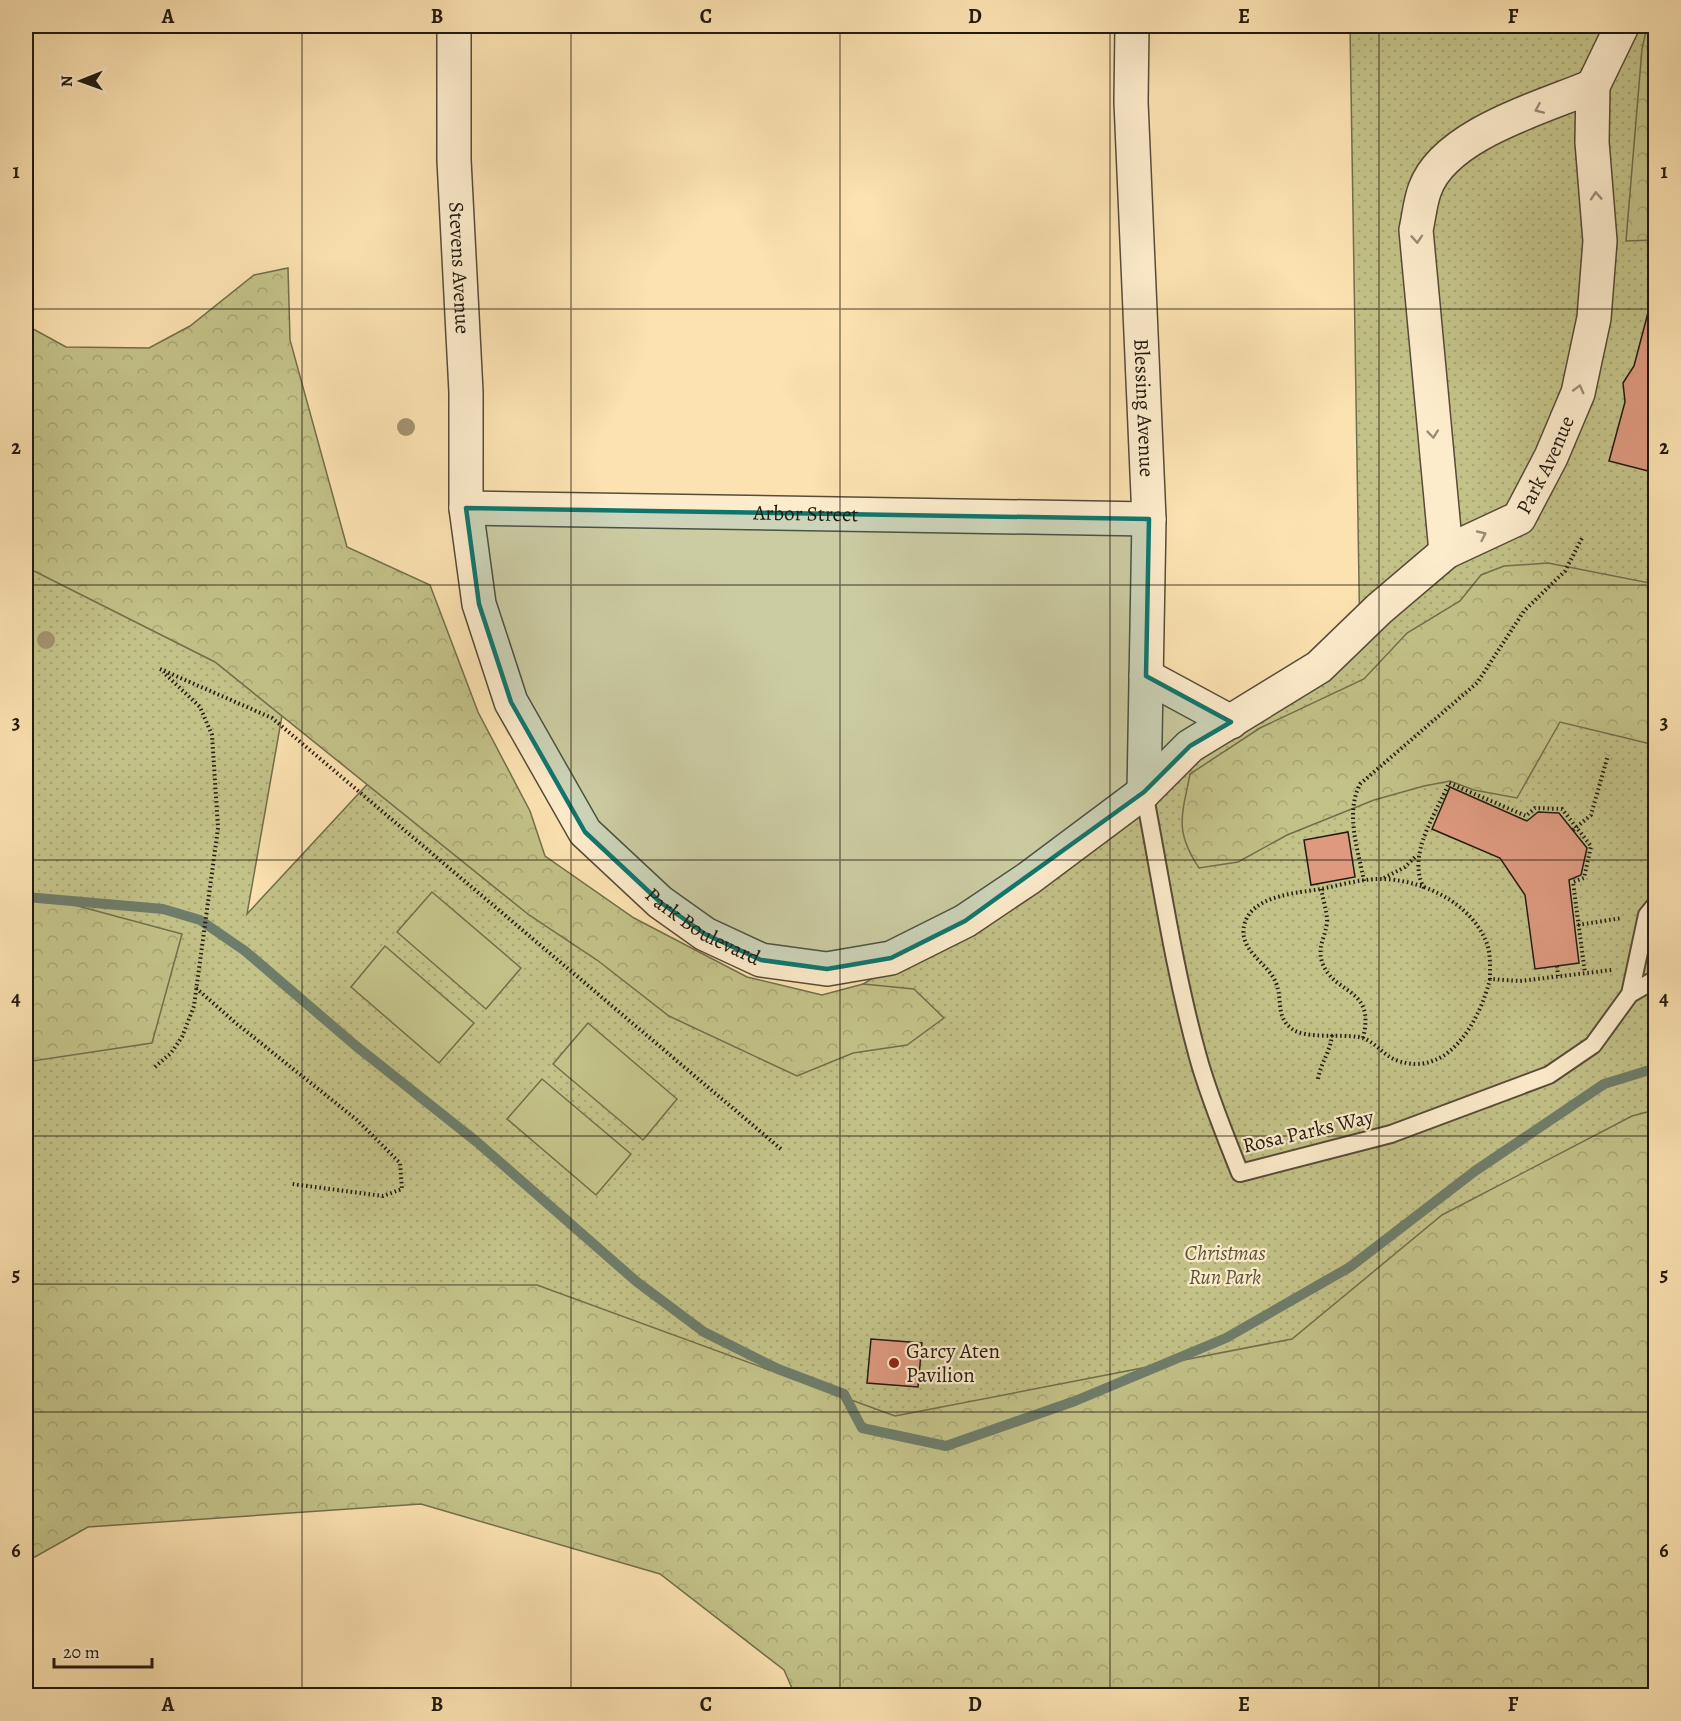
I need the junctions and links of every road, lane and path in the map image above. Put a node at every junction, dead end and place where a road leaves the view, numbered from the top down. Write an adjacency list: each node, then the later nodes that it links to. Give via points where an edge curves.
1 (454, 26): 5 (street, Stevens Avenue, via 454,160 466,392)
2 (1132, 26): 6 (street, Blessing Avenue, via 1131,102)
3 (1622, 26): 4 (street, Park Avenue)
4 (1593, 87): 8 (street, Park Avenue, one-way to 4, via 1519,518 1578,393 1594,318 1600,241 1592,142); 8 (street, one-way to 8, via 1471,137 1443,160 1425,188 1416,230)
5 (466, 508): 6 (street, Arbor Street); 12 (street, Park Boulevard, via 479,604 511,702 585,832 660,902 705,934 762,960 826,969 891,958 965,921)
6 (1149, 519): 9 (street, Blessing Avenue)
7 (1582, 538): 16 (path, via 1565,571 1524,611 1477,684 1360,784 1352,815)
8 (1446, 552): 10 (street, Park Avenue, via 1318,667)
9 (1146, 676): 10 (street); 12 (street, Blessing Avenue)
10 (1231, 722): 12 (street, Park Avenue, via 1190,746)
11 (1608, 754): 13 (path, via 1591,815)
12 (1144, 792): 29 (lane, Rosa Parks Way, via 1198,1057 1240,1173 1391,1134 1549,1076 1593,1045)
13 (1575, 829): 14 (path, via 1562,809 1535,808 1526,816 1449,783); 21 (path, via 1591,846 1584,878 1573,882)
14 (1419, 852): 15 (path, via 1406,867); 17 (path, via 1418,867)
15 (1379, 879): 16 (path); 17 (path)
16 (1364, 881): 18 (path)
17 (1424, 888): 26 (path, via 1452,901 1476,924 1489,951)
18 (1321, 889): 30 (path, via 1276,897 1257,907 1243,929 1248,946 1276,983 1279,1009 1287,1025 1302,1033); 31 (path, via 1327,922 1320,941 1322,960 1332,976 1360,1002 1365,1019)
19 (1656, 904): 23 (lane, via 1647,915)
20 (1622, 918): 21 (path)
21 (1578, 925): 24 (path)
22 (1557, 966): 25 (path)
23 (1636, 967): 24 (path); 29 (lane)
24 (1585, 973): 25 (path)
25 (1558, 976): 26 (path, via 1520,981)
26 (1490, 979): 31 (path, via 1477,1016 1444,1057 1407,1063)
27 (1656, 979): 29 (lane, Rosa Parks Way)
28 (196, 988): 32 (path, via 194,1006 182,1037); 34 (path, via 218,828 212,735 200,707 160,669 272,718); 35 (path, via 357,1120 400,1163 402,1189 383,1196)
29 (1630, 994)
30 (1332, 1035): 31 (path); 33 (path)
31 (1363, 1038)
32 (155, 1067)
33 (1318, 1079)
34 (781, 1149)
35 (292, 1184)

